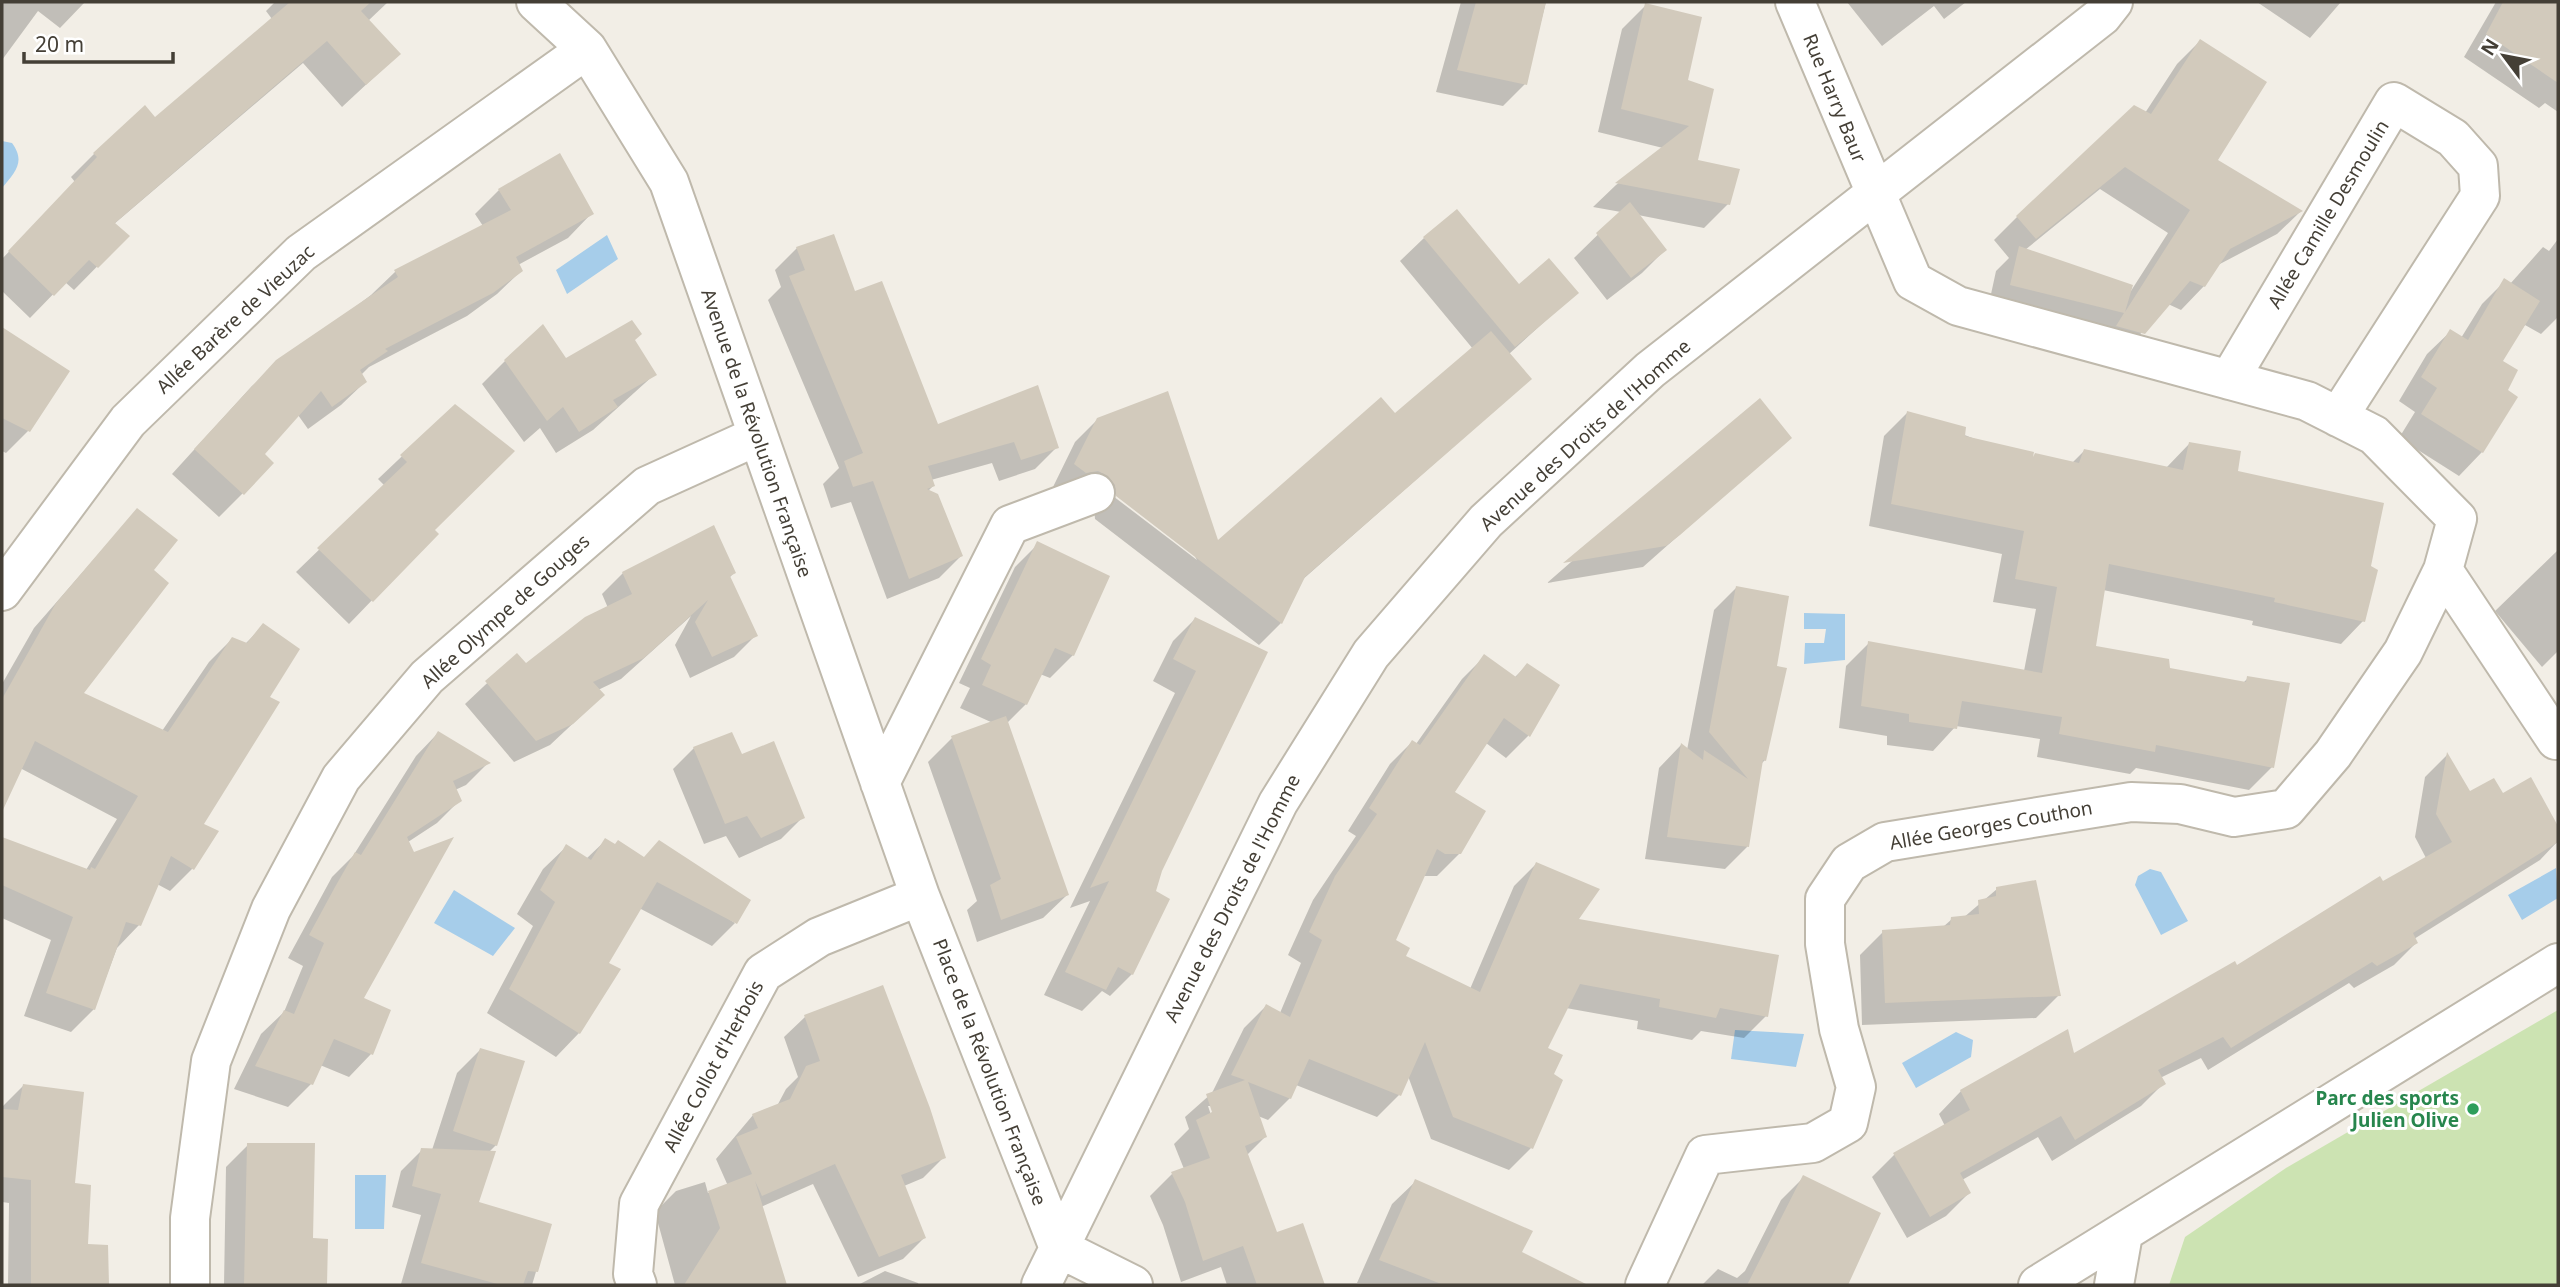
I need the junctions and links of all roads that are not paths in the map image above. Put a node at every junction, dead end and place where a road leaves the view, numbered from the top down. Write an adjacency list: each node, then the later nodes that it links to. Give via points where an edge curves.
1 (536, 2): 4 (street, Avenue de la Révolution Française)
2 (1795, 2): 5 (street, Rue Harry Baur)
3 (2113, 2): 5 (street, Avenue des Droits de l'Homme, via 2102,16)
4 (587, 49): 8 (street, Avenue de la Révolution Française, via 669,181); 11 (street, Allée Barère de Vieuzac, via 301,253 128,421)
5 (1874, 195): 6 (street, via 1913,281 1958,306); 17 (street, Avenue des Droits de l'Homme, via 1640,380 1486,521 1371,654 1278,803)
6 (2229, 380): 7 (street, via 2307,401); 7 (street, Allée Camille Desmoulin, via 2395,102 2453,138 2470,156 2478,166 2480,196)
7 (2339, 417): 10 (street, Allée Georges Couthon, via 2374,435 2457,519)
8 (757, 436): 13 (street, Avenue de la Révolution Française); 18 (street, Allée Olympe de Gouges, via 647,485 427,677 341,778 271,909 211,1061 190,1218)
9 (1095, 493): 13 (street, via 1010,525)
10 (2443, 570): 12 (street); 22 (street, Allée Georges Couthon, via 2403,652 2333,754 2286,809 2234,817 2180,804 2130,802 1885,842 1849,863 1825,900 1827,956 1839,1029 1856,1087 1848,1123 1813,1143 1705,1154)
11 (2, 591)
12 (2556, 740)
13 (880, 783): 14 (street, Avenue de la Révolution Française)
14 (920, 896): 17 (street, Place de la Révolution Française); 19 (street, Allée Collot d'Herbois, via 819,937 763,973 639,1204 633,1274)
15 (2553, 967): 16 (street)
16 (2123, 1234): 23 (street); 24 (street)
17 (1059, 1248): 20 (street, Avenue des Droits de l'Homme); 21 (street)
18 (190, 1285)
19 (638, 1285)
20 (1041, 1285)
21 (1133, 1285)
22 (1645, 1285)
23 (2038, 1285)
24 (2113, 1285)

